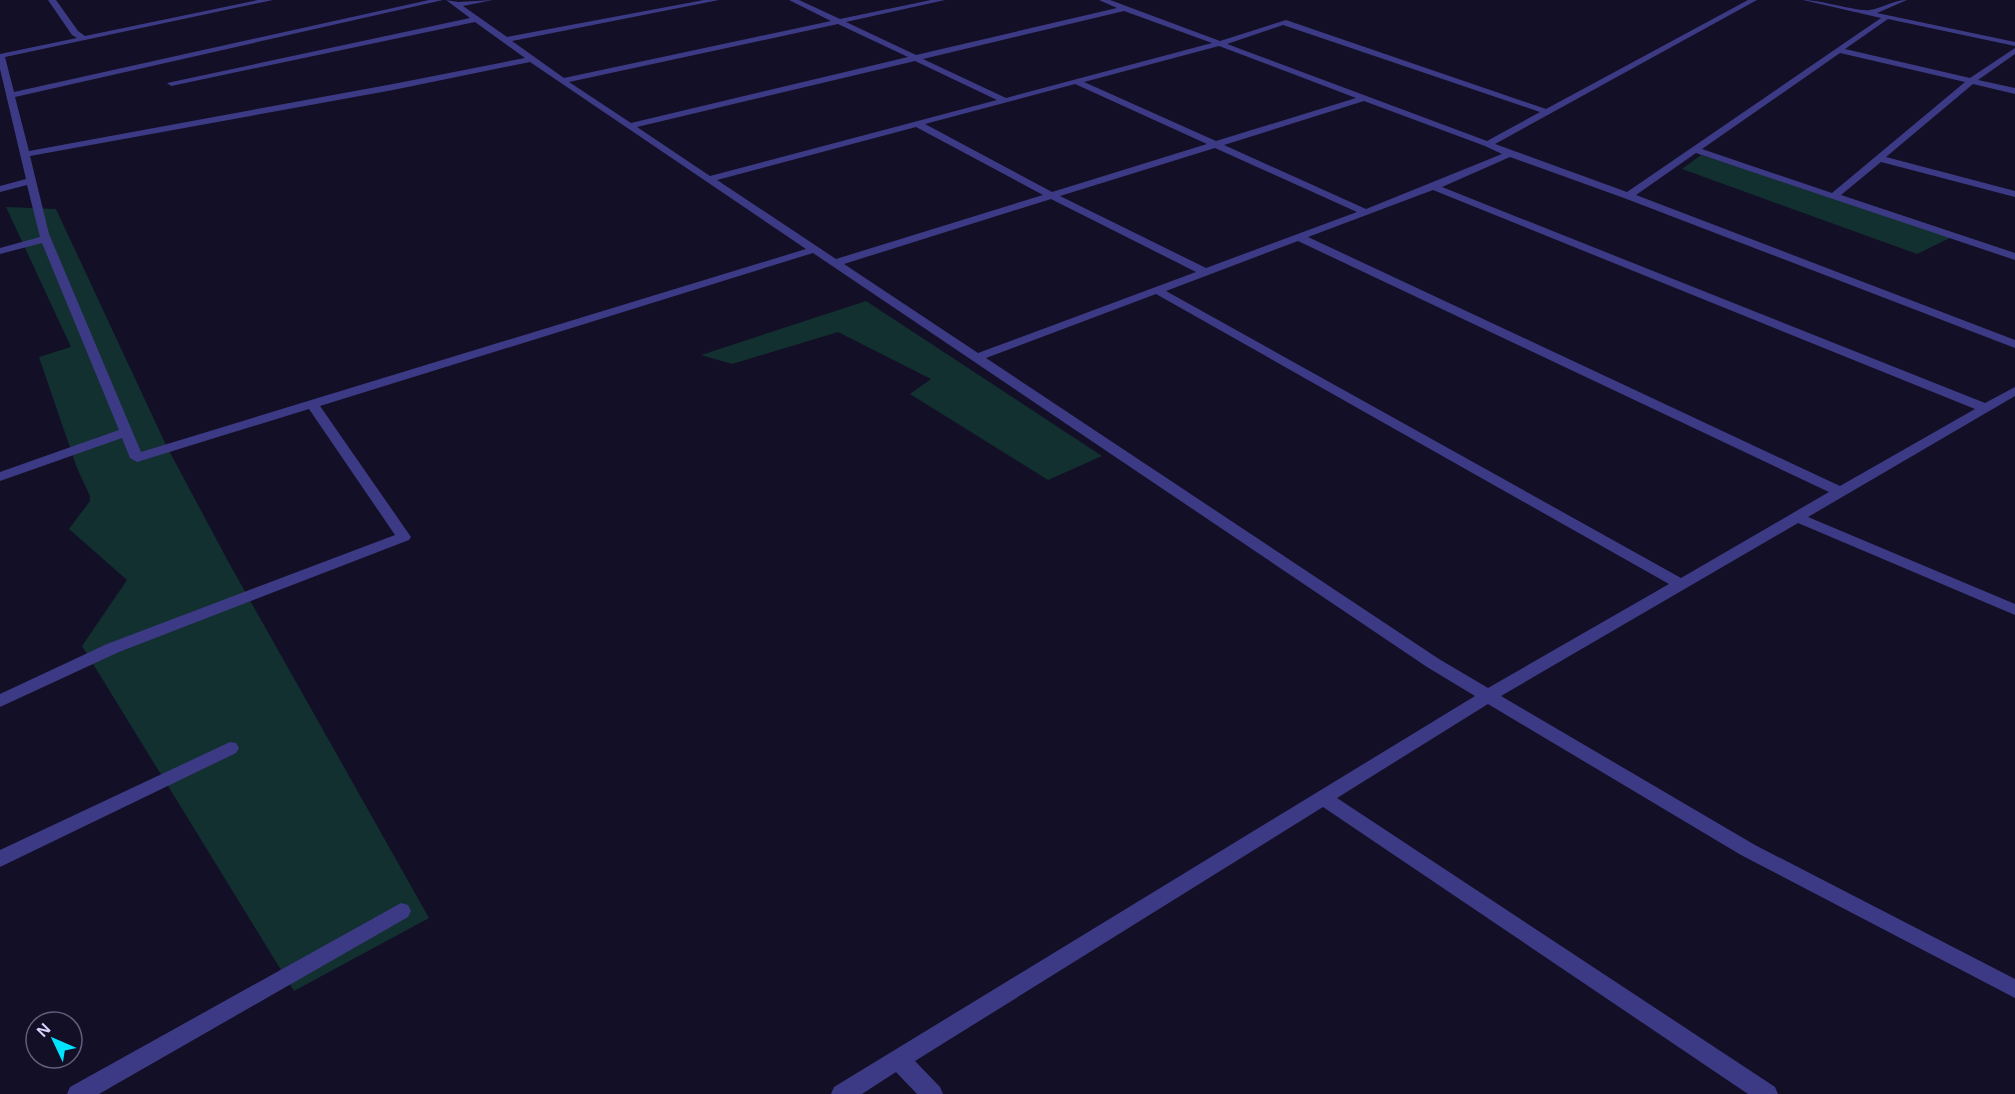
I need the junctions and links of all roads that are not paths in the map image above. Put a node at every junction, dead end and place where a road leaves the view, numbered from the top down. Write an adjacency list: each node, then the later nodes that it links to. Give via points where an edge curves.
1 (52, 0): 18 (street, via 75,33)
2 (269, 0): 18 (street)
3 (439, 0): 32 (street)
4 (489, 0): 12 (street)
5 (715, 0): 19 (street)
6 (794, 0): 17 (street)
7 (941, 0): 17 (street)
8 (1103, 0): 13 (street)
9 (1753, 0): 35 (street)
10 (1807, 0): 14 (street)
11 (1903, 0): 14 (street)
12 (453, 2): 16 (street)
13 (1126, 8): 20 (street); 26 (street)
14 (1870, 13): 15 (street)
15 (1887, 17): 21 (street); 22 (street)
16 (477, 19): 19 (street); 29 (street)
17 (841, 22): 26 (street); 27 (street)
18 (83, 38): 24 (street)
19 (506, 40): 25 (street)
20 (1222, 43): 30 (street); 33 (street); 35 (street, via 1283,22)
21 (2015, 44)
22 (1838, 50): 28 (street); 40 (street)
23 (2015, 50): 28 (street)
24 (1, 56): 32 (street)
25 (532, 59): 27 (street); 41 (street)
26 (918, 59): 34 (street); 37 (street)
27 (562, 81): 37 (street)
28 (1971, 81): 31 (street); 43 (street)
29 (171, 82)
30 (1077, 82): 34 (street); 38 (street)
31 (2015, 91)
32 (11, 95): 41 (street)
33 (1364, 98): 38 (street); 39 (street)
34 (1006, 101): 36 (street)
35 (1547, 112): 39 (street)
36 (918, 124): 44 (street); 48 (street)
37 (630, 126): 44 (street)
38 (1212, 144): 48 (street); 52 (street)
39 (1488, 144): 42 (street)
40 (1695, 150): 50 (street); 51 (street)
41 (25, 154): 45 (street)
42 (1510, 154): 46 (street); 50 (street)
43 (1877, 158): 49 (street); 51 (street)
44 (709, 179): 55 (street)
45 (31, 181): 47 (street); 54 (street)
46 (1433, 187): 52 (street); 65 (street)
47 (0, 189)
48 (1050, 195): 58 (street); 59 (street)
49 (2015, 195)
50 (1628, 196): 61 (street)
51 (1834, 196): 57 (street)
52 (1365, 212): 53 (street)
53 (1298, 237): 59 (street); 68 (street)
54 (46, 238): 56 (street); 66 (street)
55 (816, 249): 58 (street); 64 (street)
56 (0, 251)
57 (2015, 257)
58 (836, 263): 62 (street)
59 (1205, 272): 60 (street)
60 (1157, 290): 62 (street); 70 (street)
61 (2015, 344)
62 (978, 357): 72 (street)
63 (2012, 395): 65 (street)
64 (312, 404): 66 (street, via 137,458); 73 (street, via 404,537 113,648)
65 (1985, 408): 68 (street)
66 (126, 432): 67 (street)
67 (0, 477)
68 (1840, 492): 69 (street)
69 (1796, 517): 70 (street); 71 (street)
70 (1680, 584): 72 (street)
71 (2015, 610)
72 (1488, 696): 75 (street); 78 (street, via 1748,850)
73 (0, 701)
74 (230, 748): 76 (street)
75 (1323, 798): 79 (street); 83 (street)
76 (0, 859)
77 (401, 911): 80 (street)
78 (2015, 989)
79 (898, 1059): 81 (street); 82 (street)
80 (78, 1094)
81 (842, 1094)
82 (932, 1094)
83 (1767, 1094)

